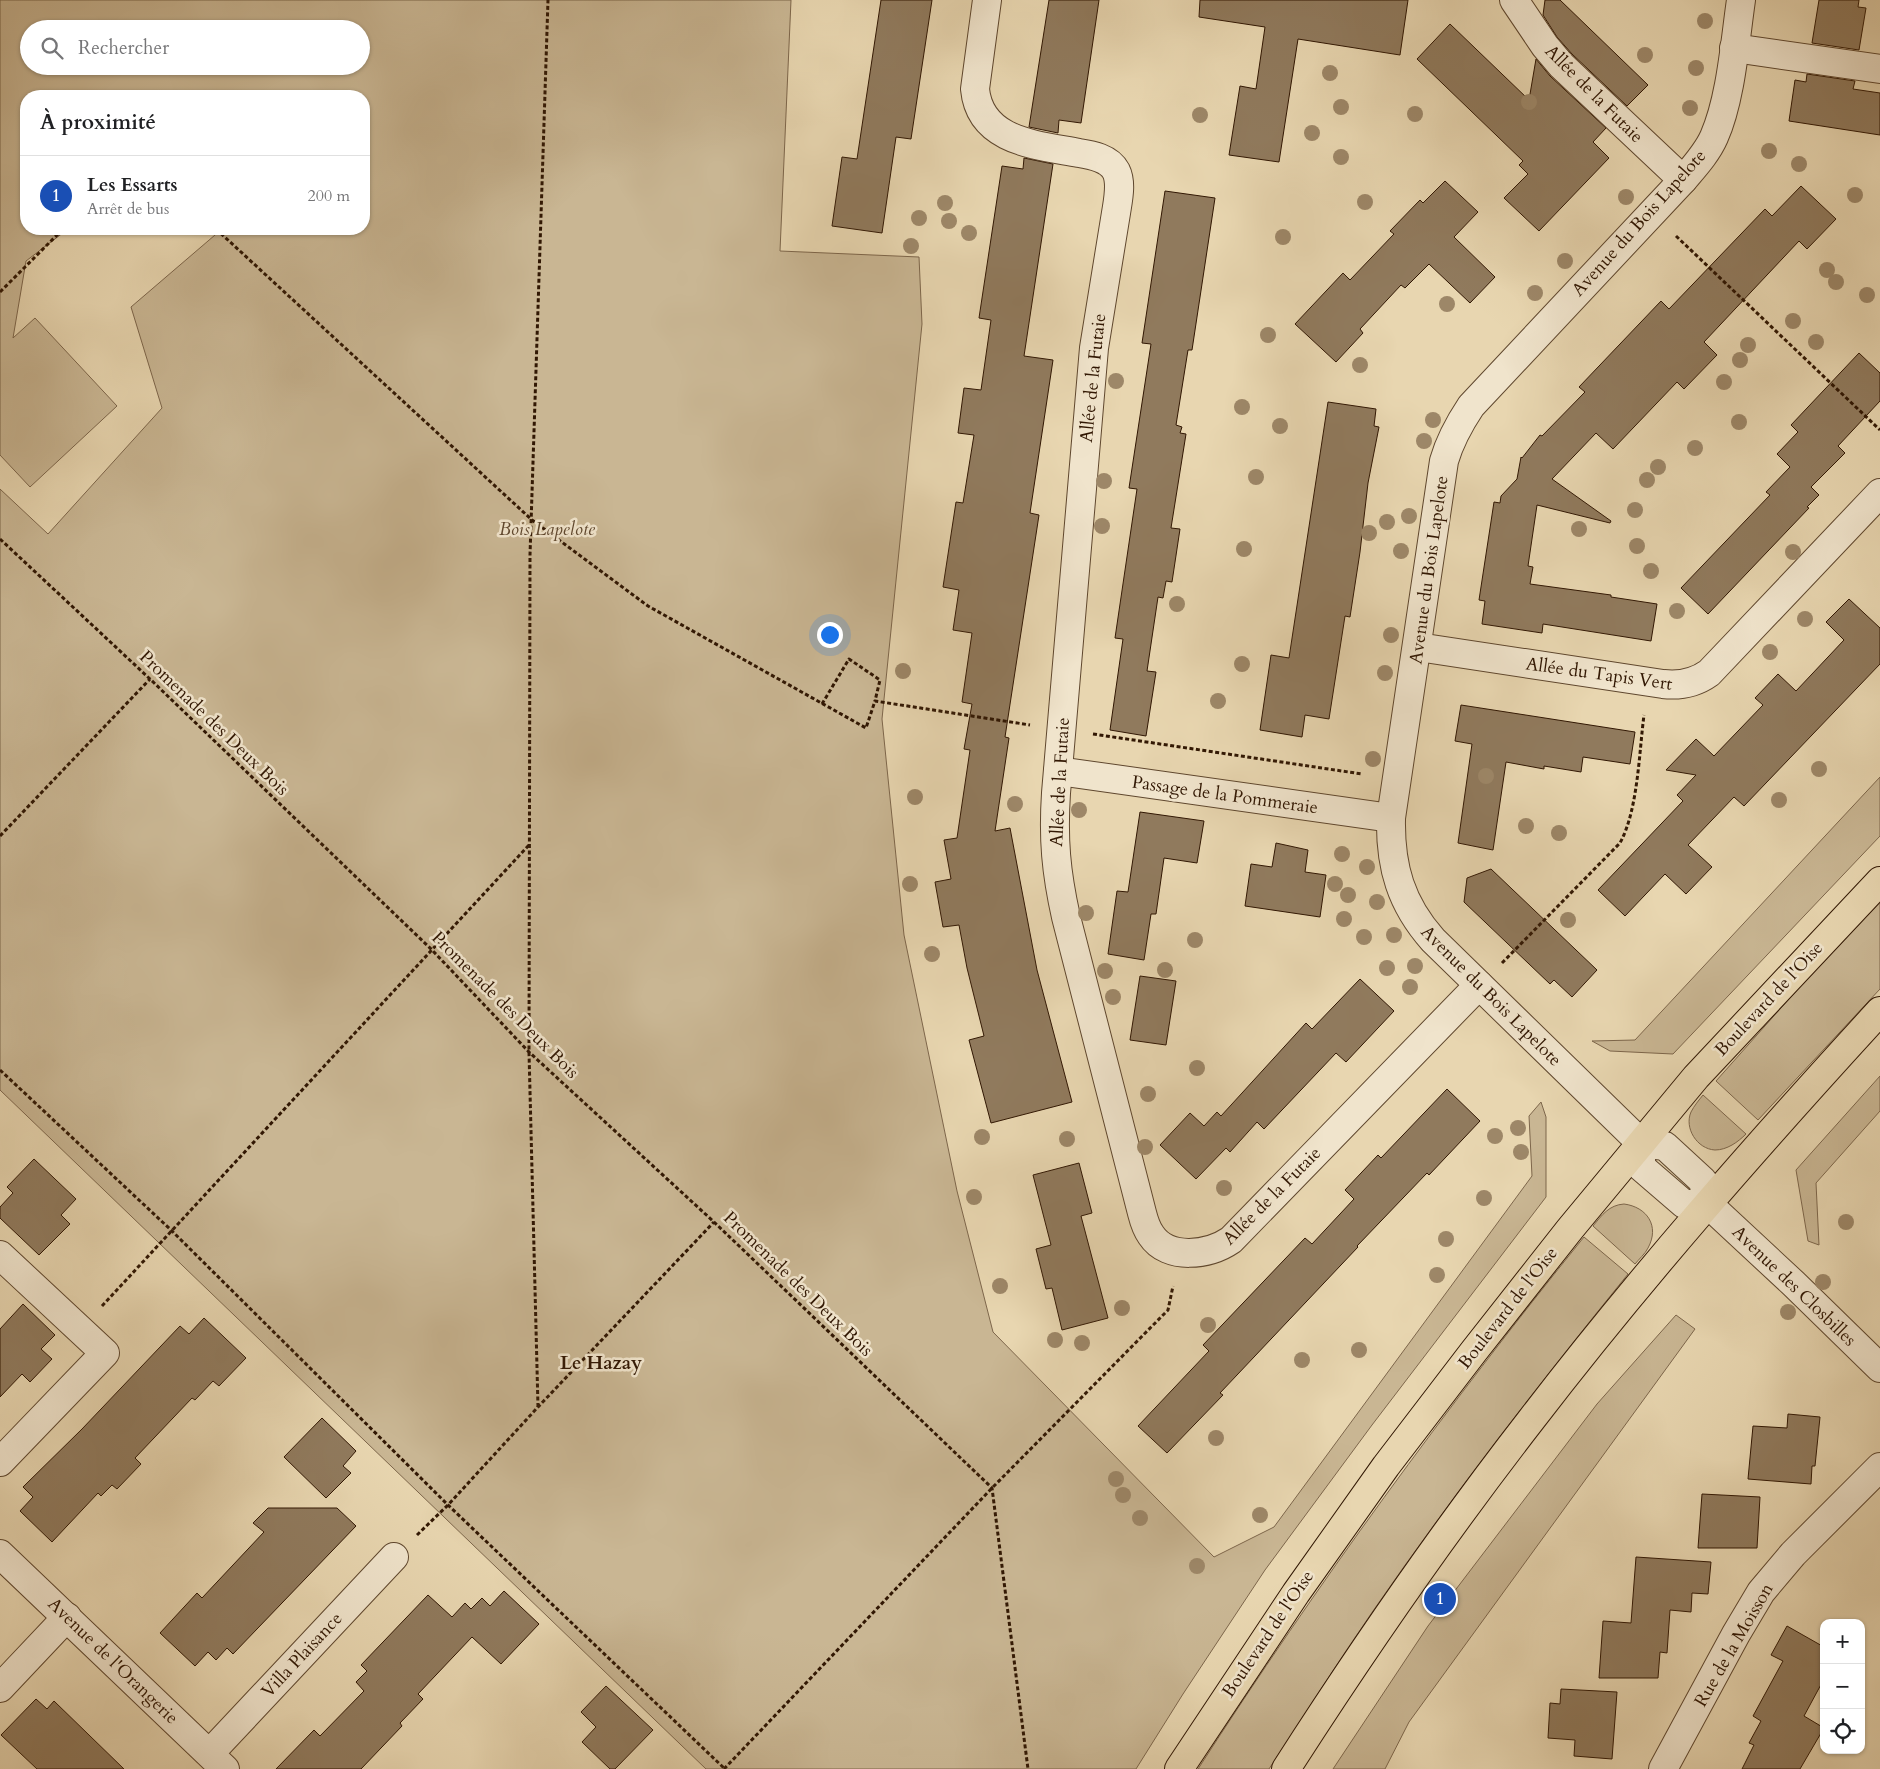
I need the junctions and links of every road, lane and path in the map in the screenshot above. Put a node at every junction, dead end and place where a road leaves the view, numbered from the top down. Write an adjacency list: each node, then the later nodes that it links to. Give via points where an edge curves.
1 (548, 0): 14 (path)
2 (987, 0): 21 (street, Allée de la Futaie, via 975,89 983,116 992,126 1014,138 1103,160 1116,170 1118,185 1094,348)
3 (1514, 0): 7 (street, Allée de la Futaie, via 1561,64)
4 (1741, 0): 5 (street, Avenue du Bois Lapelote)
5 (1734, 48): 6 (street); 7 (street, Avenue du Bois Lapelote, via 1717,130 1704,154)
6 (1880, 69)
7 (1683, 180): 16 (street, Avenue du Bois Lapelote, via 1470,406 1458,426 1444,461)
8 (57, 235): 11 (path)
9 (223, 235): 14 (path)
10 (1675, 235): 12 (path)
11 (0, 292)
12 (1880, 430)
13 (1880, 493): 18 (street, Allée du Tapis Vert, via 1709,673 1680,685)
14 (532, 520): 20 (path, via 648,606); 26 (path)
15 (0, 539): 17 (path, Promenade des Deux Bois)
16 (1418, 647): 18 (street, Allée du Tapis Vert); 24 (street, Avenue du Bois Lapelote)
17 (150, 680): 25 (path); 28 (path, Promenade des Deux Bois)
18 (1649, 683): 29 (path, via 1633,805 1626,831 1620,842)
19 (875, 701): 20 (path, via 866,728); 20 (path, via 880,680 849,659); 21 (path)
20 (822, 704)
21 (1062, 730): 22 (street, Allée de la Futaie); 23 (path)
22 (1058, 771): 24 (street, Passage de la Pommeraie); 30 (street, Allée de la Futaie, via 1054,821 1056,858 1066,917 1142,1213 1151,1236 1164,1247 1197,1254 1211,1251 1231,1240)
23 (1362, 774)
24 (1392, 818): 30 (street, Avenue du Bois Lapelote, via 1393,854 1404,898 1418,923)
25 (0, 836)
26 (529, 845): 28 (path); 32 (path)
27 (1880, 881): 34 (main road, Boulevard de l'Oise, via 1696,1078)
28 (432, 950): 32 (path, Promenade des Deux Bois); 37 (path)
29 (1500, 965)
30 (1479, 985): 34 (street, Avenue du Bois Lapelote)
31 (1880, 1011): 35 (main road)
32 (529, 1052): 36 (path, Promenade des Deux Bois); 42 (path)
33 (0, 1070): 37 (path)
34 (1641, 1142): 35 (street, via 1665,1146 1703,1181); 54 (main road, Boulevard de l'Oise, via 1386,1466 1296,1593)
35 (1708, 1204): 41 (street, Avenue des Closbilles); 55 (main road, via 1591,1344 1482,1485 1374,1636)
36 (714, 1222): 42 (path); 45 (path, Promenade des Deux Bois)
37 (171, 1230): 40 (path); 46 (path)
38 (0, 1255): 40 (street)
39 (1174, 1281): 45 (path, via 1168,1310)
40 (80, 1330): 43 (street, via 105,1353)
41 (1880, 1368)
42 (538, 1407): 46 (path)
43 (0, 1462)
44 (1880, 1467): 56 (street, Rue de la Moisson, via 1793,1554 1762,1592)
45 (992, 1488): 52 (path); 53 (path)
46 (448, 1505): 48 (path); 52 (path)
47 (0, 1554): 49 (street, Avenue de l'Orangerie)
48 (394, 1557): 51 (street, Villa Plaisance)
49 (67, 1617): 50 (street); 51 (street, Avenue de l'Orangerie)
50 (0, 1688)
51 (218, 1761)
52 (725, 1769)
53 (1028, 1769)
54 (1179, 1769)
55 (1286, 1769)
56 (1663, 1769)

